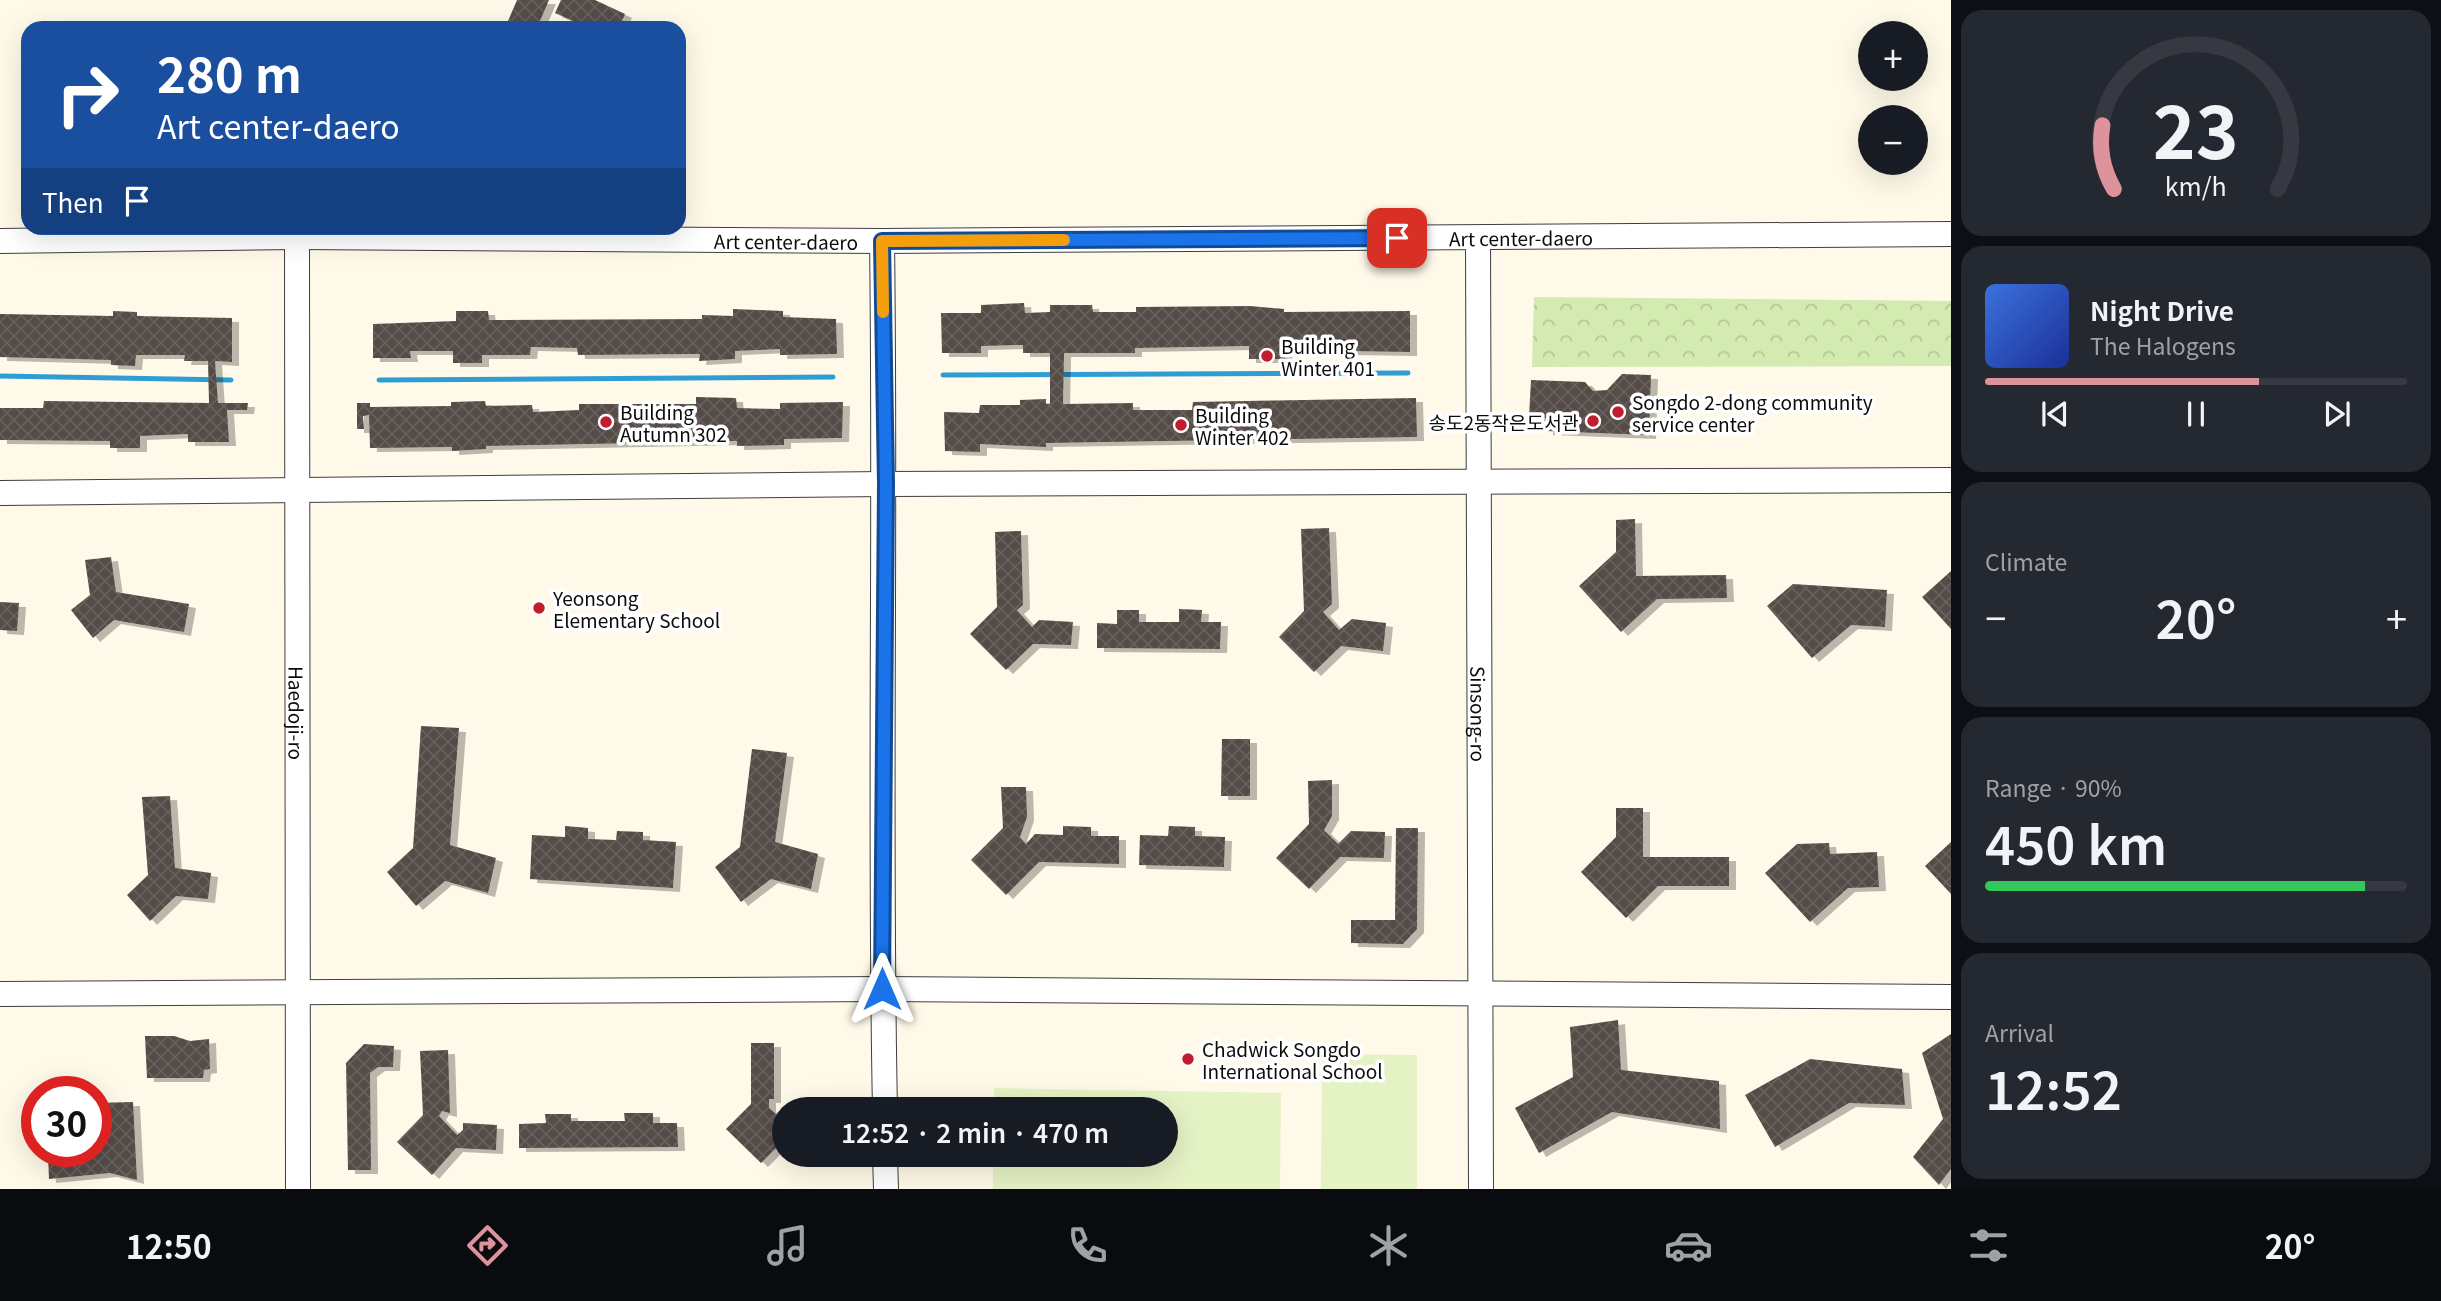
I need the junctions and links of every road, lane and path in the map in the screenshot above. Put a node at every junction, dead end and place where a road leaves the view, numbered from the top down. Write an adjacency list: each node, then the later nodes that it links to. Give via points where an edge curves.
1 (1951, 234): 3 (street, Art center-daero)
2 (297, 237): 4 (street, Art center-daero); 5 (street, Art center-daero); 9 (street, Haedoji-ro)
3 (1478, 237): 5 (street, Art center-daero); 8 (street, Sinsong-ro)
4 (0, 241)
5 (882, 241): 7 (street)
6 (1951, 480): 8 (street)
7 (886, 484): 8 (street); 9 (street); 11 (street)
8 (1476, 484): 12 (street, Sinsong-ro)
9 (295, 492): 10 (street); 13 (street, Haedoji-ro)
10 (0, 493)
11 (882, 989): 12 (street); 13 (street); 16 (street)
12 (1480, 992): 15 (street); 20 (street, Sinsong-ro)
13 (296, 993): 14 (street); 18 (street, Haedoji-ro)
14 (0, 994)
15 (1951, 997)
16 (884, 1097)
17 (885, 1167): 19 (street)
18 (298, 1189)
19 (886, 1189)
20 (1481, 1189)

